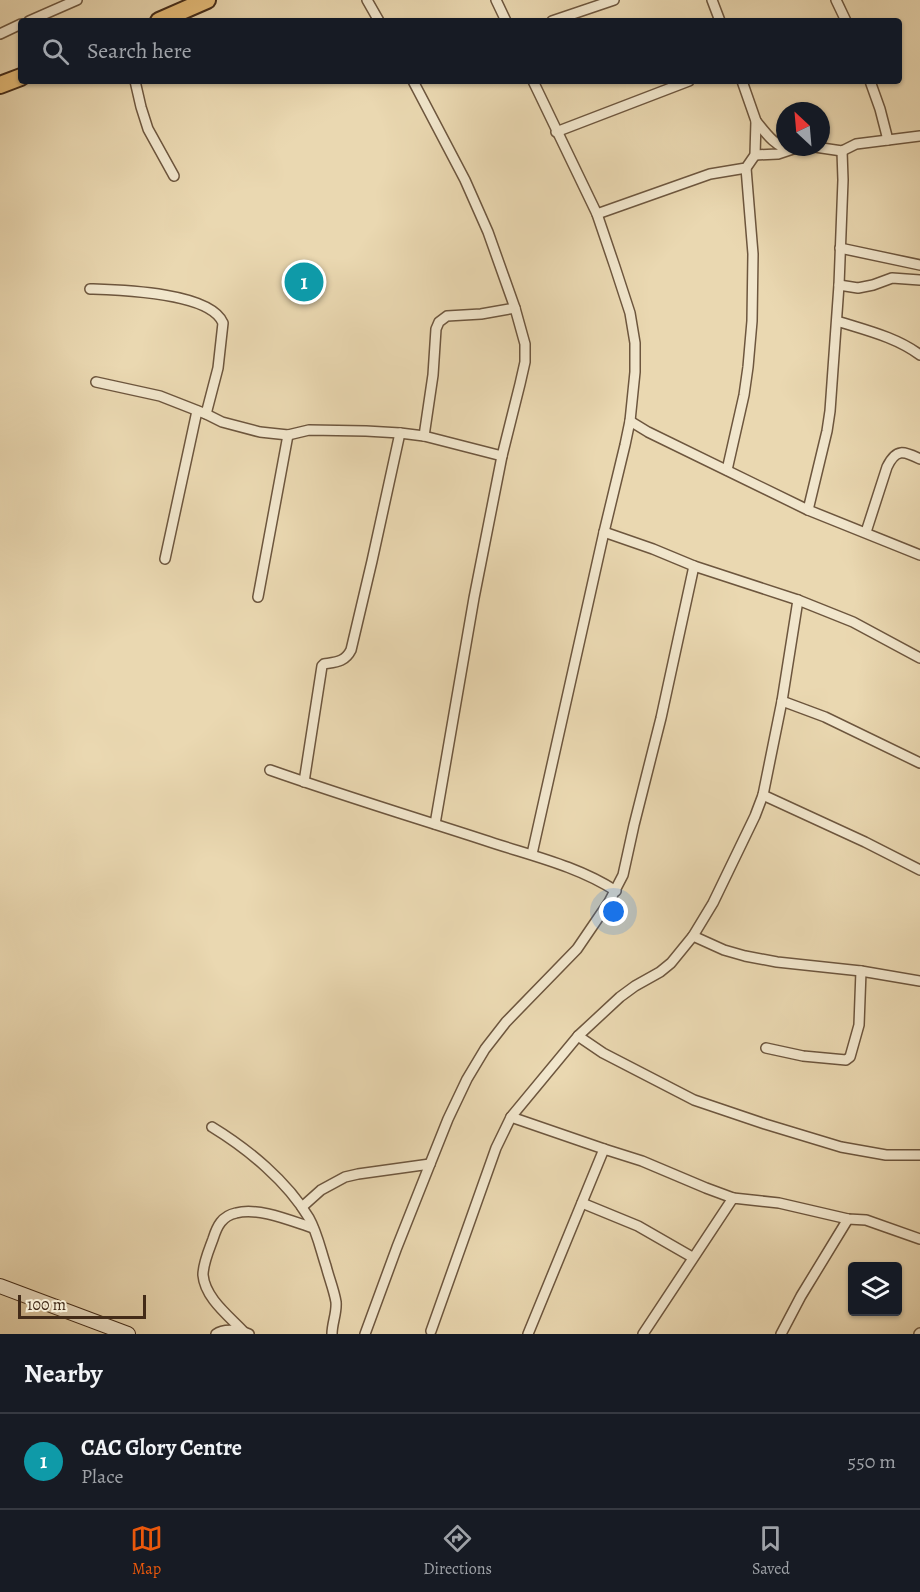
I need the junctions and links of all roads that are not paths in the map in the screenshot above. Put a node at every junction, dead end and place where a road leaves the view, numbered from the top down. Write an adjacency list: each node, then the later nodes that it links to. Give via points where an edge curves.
1 (78, 0): 8 (street)
2 (207, 0): 9 (highway)
3 (367, 0): 10 (street)
4 (496, 0): 11 (street)
5 (614, 0): 12 (street)
6 (712, 0): 13 (street)
7 (836, 0): 14 (street)
8 (36, 18)
9 (166, 18)
10 (377, 18)
11 (505, 18)
12 (561, 18)
13 (719, 18)
14 (845, 18)
15 (18, 25): 16 (street)
16 (0, 34)
17 (18, 78): 24 (highway)
18 (136, 84): 35 (street, via 148,129)
19 (415, 84): 42 (street, via 465,180)
20 (534, 84): 26 (street)
21 (680, 84): 26 (street)
22 (743, 84): 25 (street)
23 (871, 84): 28 (street)
24 (0, 85)
25 (756, 121): 29 (street); 33 (street)
26 (556, 132): 36 (street)
27 (920, 136): 28 (street)
28 (888, 140): 31 (street, via 856,144)
29 (776, 143)
30 (830, 149): 31 (street)
31 (842, 151): 37 (street)
32 (776, 154): 33 (street)
33 (756, 155): 34 (street)
34 (746, 168): 36 (street, via 710,174); 53 (street, via 753,254 752,321 744,395)
35 (174, 176)
36 (597, 214): 47 (street, via 630,313 635,343)
37 (840, 248): 38 (street); 40 (street)
38 (920, 265)
39 (920, 280): 40 (street, via 892,278 858,288)
40 (839, 285): 43 (street)
41 (90, 289): 46 (street, via 175,297 201,304 221,319 218,368)
42 (515, 308): 50 (street, via 447,316 439,322); 51 (street, via 525,344 525,362)
43 (837, 321): 44 (street, via 882,335); 54 (street, via 827,431)
44 (920, 355)
45 (96, 382): 46 (street, via 160,396)
46 (202, 413): 49 (street, via 241,428); 58 (street)
47 (630, 421): 53 (street); 55 (street)
48 (400, 433): 49 (street, via 309,430); 50 (street); 66 (street, via 351,650 343,660 322,666)
49 (288, 435): 60 (street)
50 (424, 436): 51 (street)
51 (502, 456): 68 (street)
52 (920, 459): 56 (street, via 906,452 891,458)
53 (727, 470): 54 (street)
54 (808, 510): 56 (street)
55 (604, 532): 59 (street); 69 (street)
56 (866, 532): 57 (street)
57 (920, 555)
58 (165, 559)
59 (694, 566): 61 (street); 71 (street, via 661,718)
60 (258, 597)
61 (798, 600): 62 (street, via 853,622); 63 (street)
62 (920, 658)
63 (782, 701): 64 (street, via 825,717); 67 (street)
64 (920, 763)
65 (270, 770): 66 (street)
66 (304, 782): 68 (street)
67 (763, 795): 70 (street); 72 (street, via 713,903)
68 (435, 824): 69 (street)
69 (532, 855): 71 (street, via 599,880)
70 (920, 870)
71 (616, 891): 81 (street, via 577,949 484,1048)
72 (693, 936): 73 (street, via 745,956); 75 (street, via 671,963 620,997)
73 (861, 971): 74 (street); 76 (street, via 859,1025 846,1060)
74 (920, 981)
75 (578, 1036): 77 (street); 80 (street, via 694,1100 841,1147 886,1155)
76 (766, 1048)
77 (511, 1117): 79 (street); 91 (street, via 464,1233)
78 (212, 1127): 84 (street, via 255,1157)
79 (604, 1149): 82 (street); 83 (street)
80 (920, 1155)
81 (430, 1164): 84 (street, via 345,1177 321,1190); 96 (street)
82 (733, 1198): 85 (street); 88 (street)
83 (582, 1203): 88 (street, via 638,1226); 97 (street)
84 (302, 1207): 86 (street)
85 (848, 1218): 87 (street, via 866,1220); 98 (street)
86 (313, 1228): 90 (street, via 244,1212 234,1213 219,1223 203,1275 210,1295); 95 (street, via 336,1303)
87 (920, 1239)
88 (692, 1257): 92 (street)
89 (0, 1286): 93 (main road)
90 (246, 1333): 94 (street, via 221,1330)
91 (432, 1333)
92 (645, 1333)
93 (128, 1334)
94 (216, 1334)
95 (332, 1334)
96 (365, 1334)
97 (528, 1334)
98 (781, 1334)

